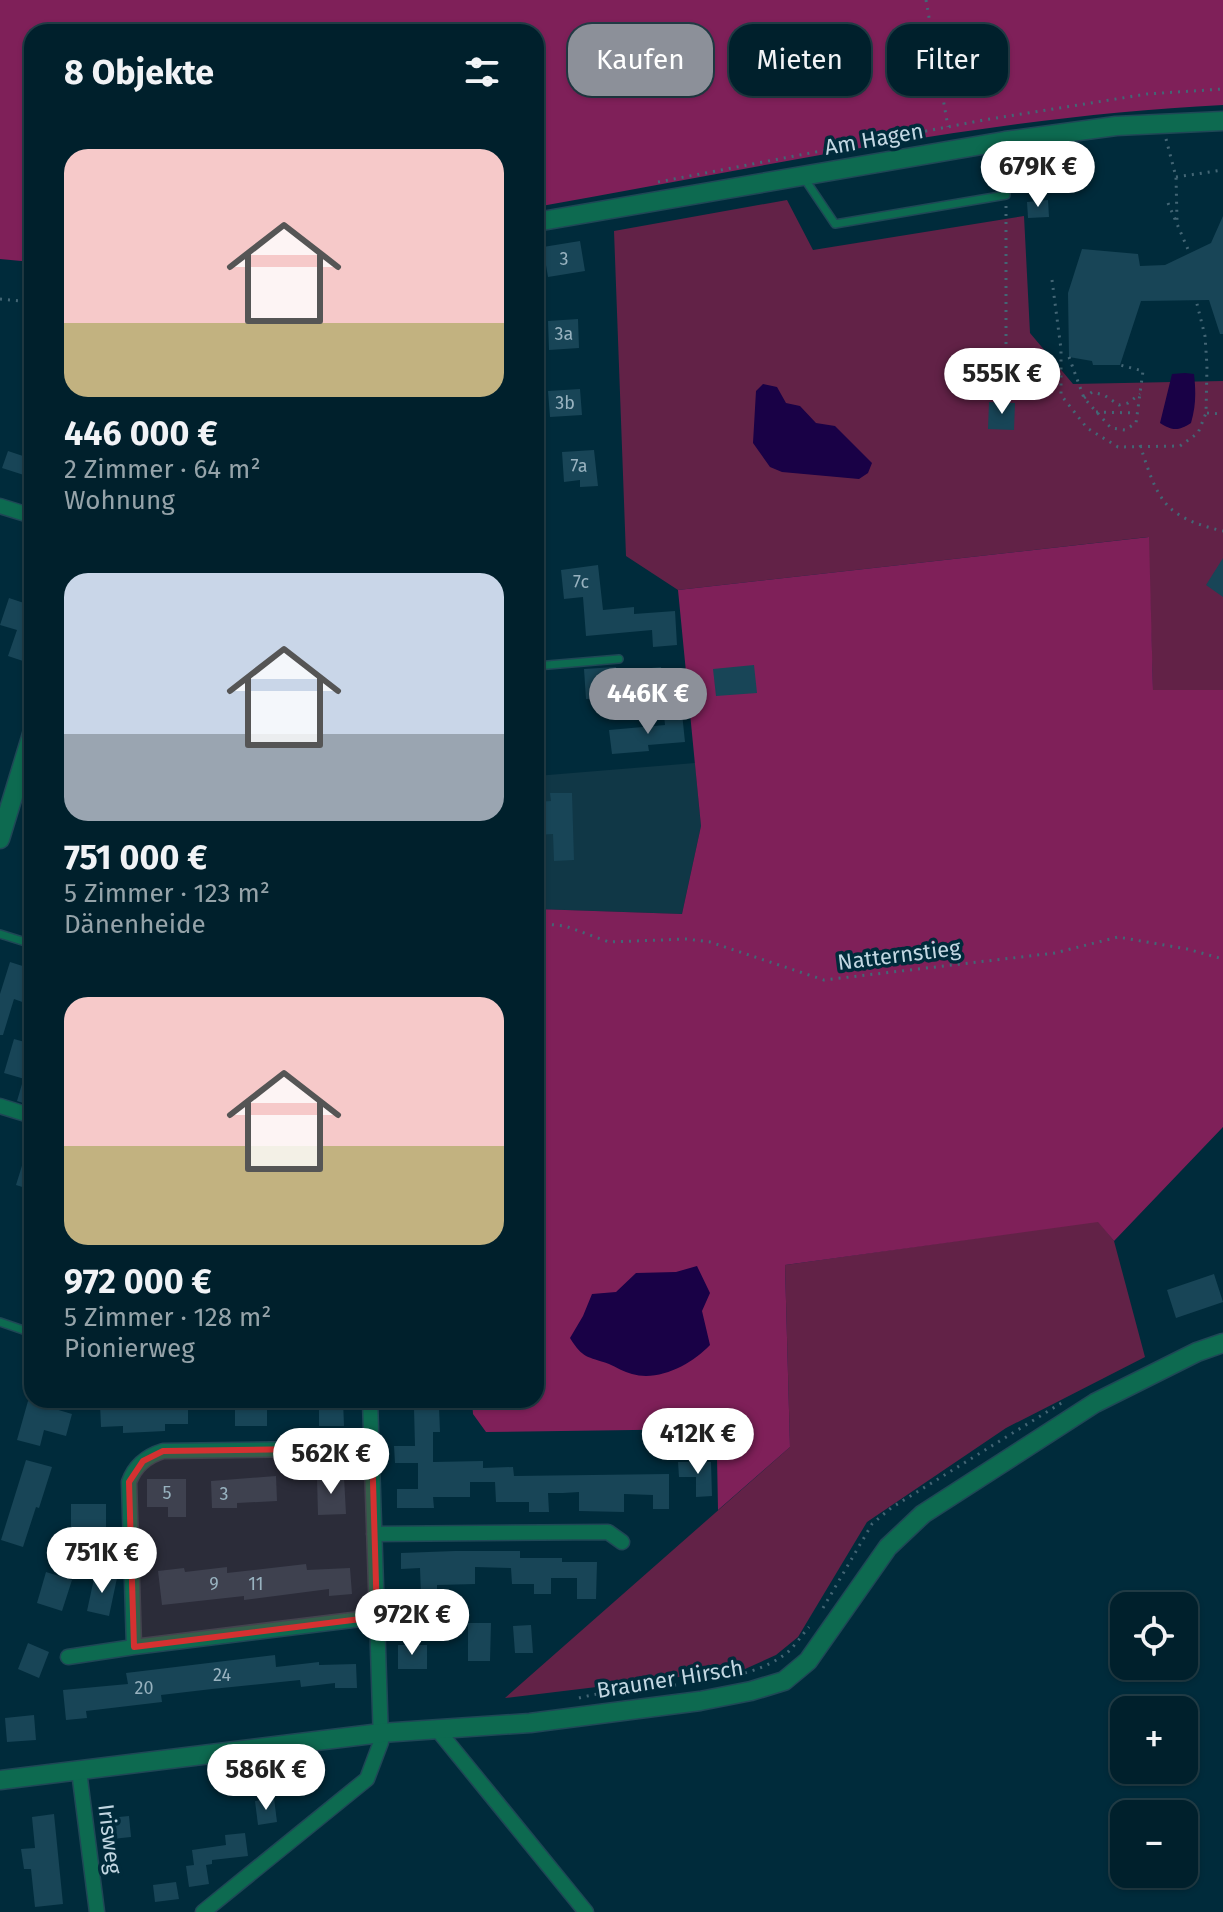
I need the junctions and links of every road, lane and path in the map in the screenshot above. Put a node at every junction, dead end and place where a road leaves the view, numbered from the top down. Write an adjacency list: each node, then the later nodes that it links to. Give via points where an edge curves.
1 (926, 0): 5 (path)
2 (1223, 89): 5 (path, via 1147,94)
3 (1223, 121): 4 (street, Am Hagen)
4 (1163, 124): 6 (street, Am Hagen); 9 (path)
5 (948, 127): 10 (path)
6 (1005, 141): 8 (street, Am Hagen); 11 (lane)
7 (1223, 170): 9 (path)
8 (802, 176): 11 (lane, via 835,224); 14 (street, Am Hagen)
9 (1176, 177): 13 (path)
10 (648, 184)
11 (1006, 195): 23 (path)
12 (1168, 203): 13 (path)
13 (1177, 220): 15 (path)
14 (544, 221)
15 (1190, 254)
16 (1052, 280): 22 (path)
17 (0, 299): 19 (path)
18 (1196, 300): 29 (path, via 1205,336)
19 (24, 301)
20 (1069, 357): 25 (path)
21 (1120, 365): 24 (path, via 1143,371)
22 (1060, 383): 23 (path); 31 (path, via 1061,395 1087,428 1118,447)
23 (1006, 388): 26 (path)
24 (1140, 394): 25 (path, via 1119,405 1092,392); 28 (path)
25 (1084, 398): 27 (path)
26 (1006, 400)
27 (1096, 412): 28 (path); 28 (path, via 1111,428 1125,430 1136,423)
28 (1137, 413)
29 (1206, 413): 30 (path); 31 (path, via 1198,433 1180,446)
30 (1223, 414)
31 (1140, 445): 34 (path, via 1158,497 1182,517)
32 (0, 506): 33 (street)
33 (24, 514)
34 (1223, 531)
35 (619, 659): 36 (lane)
36 (544, 665)
37 (24, 760): 38 (street)
38 (0, 839)
39 (544, 924): 42 (path, Natternstieg, via 609,942 710,942 824,980 1055,953 1118,937)
40 (0, 934): 41 (lane)
41 (24, 942)
42 (1223, 959)
43 (0, 1106): 44 (street)
44 (24, 1114)
45 (0, 1322): 46 (lane)
46 (24, 1330)
47 (1223, 1343): 59 (street, Brauner Hirsch, via 1095,1403 923,1514 888,1547 808,1661 784,1681 700,1701 530,1723)
48 (1074, 1395): 53 (path, via 872,1524)
49 (370, 1408): 50 (street)
50 (372, 1448): 51 (street); 56 (street, via 163,1451 143,1461 129,1482)
51 (374, 1534): 52 (street, via 608,1532); 54 (street)
52 (622, 1542)
53 (819, 1614)
54 (377, 1617): 56 (street); 60 (street)
55 (811, 1625): 58 (path, via 788,1651 751,1671)
56 (134, 1647): 57 (street)
57 (68, 1657)
58 (575, 1700)
59 (436, 1728): 60 (street, Brauner Hirsch); 65 (street)
60 (381, 1733): 61 (street, Brauner Hirsch); 64 (street, via 367,1779)
61 (79, 1771): 62 (street, Brauner Hirsch); 63 (street, Irisweg)
62 (0, 1780)
63 (97, 1912)
64 (203, 1912)
65 (586, 1912)

